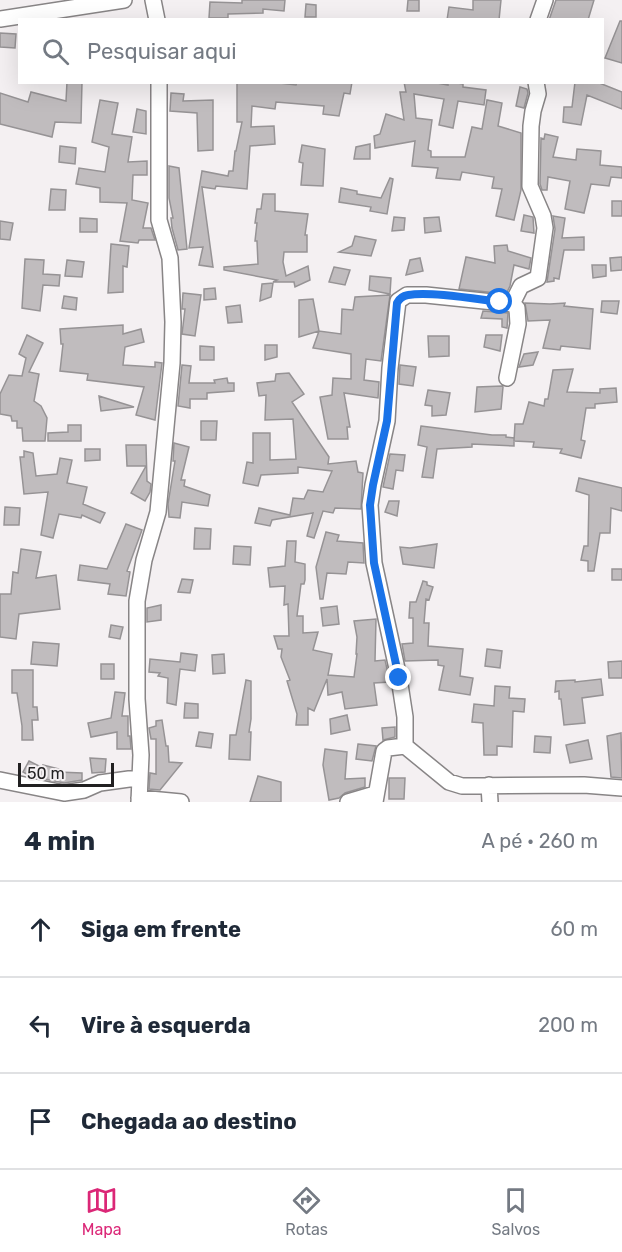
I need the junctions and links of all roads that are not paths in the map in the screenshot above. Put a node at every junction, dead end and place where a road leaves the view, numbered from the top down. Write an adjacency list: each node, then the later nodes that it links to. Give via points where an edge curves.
1 (124, 0): 6 (street)
2 (153, 0): 4 (street)
3 (545, 0): 5 (street)
4 (157, 18)
5 (538, 18)
6 (0, 19)
7 (159, 84): 12 (street, via 159,220 170,258 172,363 158,512 137,602)
8 (536, 84): 9 (street, via 530,186 545,228 538,278 520,286)
9 (512, 303): 10 (street, via 517,308 518,324); 11 (street, via 426,295 407,295 397,303 387,421 370,505 374,563 399,678)
10 (507, 378)
11 (405, 746): 14 (street, via 449,782 462,786); 16 (street, via 384,751)
12 (139, 779): 13 (street, via 100,783 64,793); 17 (street)
13 (0, 780)
14 (489, 785): 15 (street); 20 (street)
15 (622, 788)
16 (375, 798): 19 (street)
17 (139, 800): 18 (street)
18 (181, 802)
19 (348, 802)
20 (490, 802)

